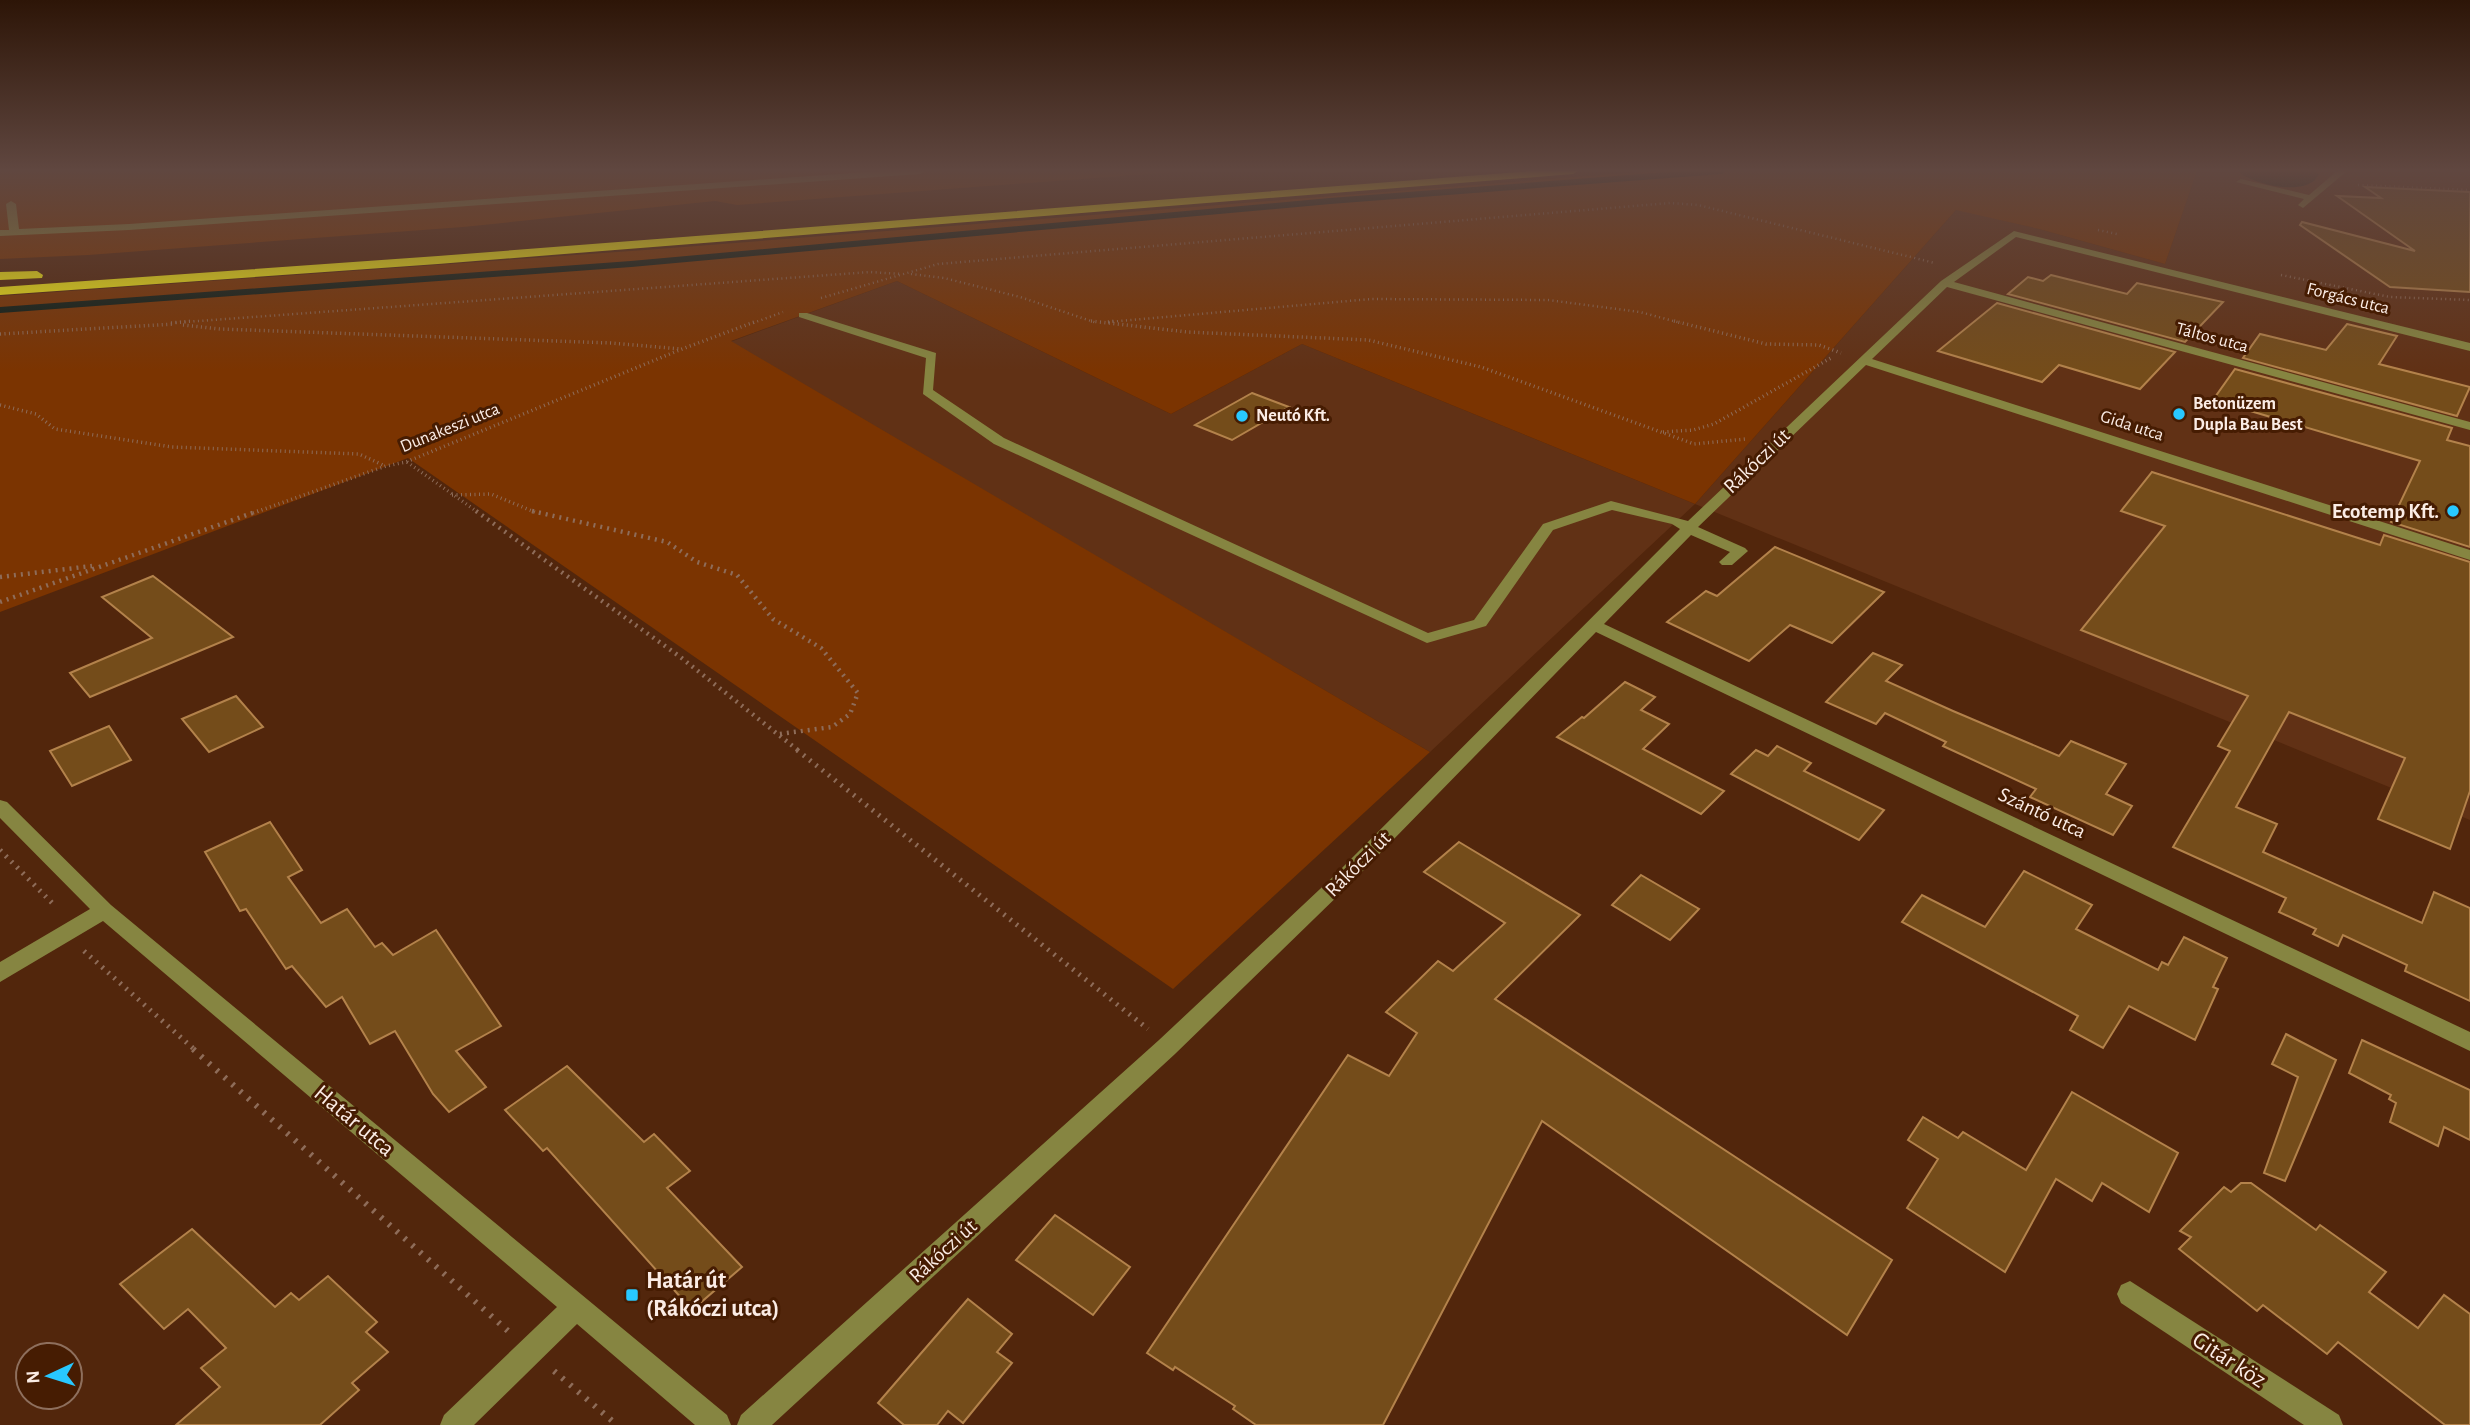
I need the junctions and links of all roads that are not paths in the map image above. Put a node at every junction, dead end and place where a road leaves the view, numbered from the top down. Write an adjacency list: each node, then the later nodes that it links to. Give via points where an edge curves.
1 (552, 238): 5 (highway)
2 (724, 238): 7 (highway)
3 (2009, 238): 6 (street, Rákóczi út)
4 (2028, 238): 9 (street, Forgács utca)
5 (0, 276)
6 (1945, 283): 10 (street, Rákóczi út); 11 (street, Táltos utca)
7 (0, 291)
8 (799, 311): 12 (street, via 932,356 927,391 999,440 1427,638 1480,623 1548,527 1611,505)
9 (2470, 346)
10 (1863, 360): 12 (street, Rákóczi út); 13 (street, Gida utca)
11 (2470, 426)
12 (1690, 527): 14 (street, via 1740,551); 15 (street, Rákóczi út)
13 (2470, 555)
14 (1727, 562)
15 (1594, 625): 19 (street, Szántó utca); 24 (street, Rákóczi út, via 1343,879 1167,1048)
16 (0, 807): 17 (street, Határ utca)
17 (104, 910): 18 (street); 21 (street, Határ utca)
18 (0, 972)
19 (2470, 1042)
20 (2130, 1294): 25 (street, Gitár köz)
21 (576, 1307): 22 (street); 23 (street, Határ utca)
22 (454, 1425)
23 (717, 1425)
24 (751, 1425)
25 (2329, 1425)

